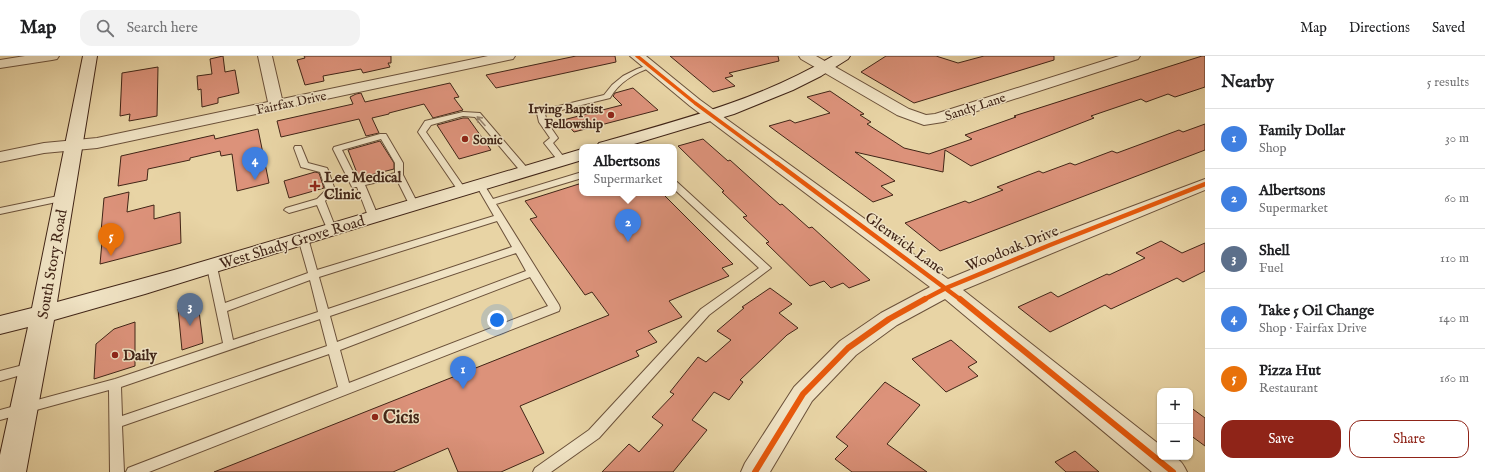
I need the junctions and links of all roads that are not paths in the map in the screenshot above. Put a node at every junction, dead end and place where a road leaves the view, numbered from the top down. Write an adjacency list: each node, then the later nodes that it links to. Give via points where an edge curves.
1 (52, 56): 9 (street)
2 (90, 56): 14 (main road, South Story Road)
3 (265, 56): 12 (street)
4 (508, 56): 12 (street, Fairfax Drive)
5 (637, 56): 10 (street, Glenwick Lane)
6 (806, 56): 11 (street, Sandy Lane)
7 (844, 56): 11 (main road)
8 (1133, 56): 11 (street, Sandy Lane, via 937,119 924,120 903,112)
9 (0, 64)
10 (651, 66): 13 (street, Glenwick Lane); 19 (lane, via 633,73 609,90 607,96 541,113 543,122 554,138 548,143)
11 (825, 68): 13 (main road, via 796,84)
12 (276, 105): 14 (street, Fairfax Drive, via 97,143)
13 (711, 115): 15 (main road); 41 (street, Glenwick Lane)
14 (73, 144): 18 (street, Fairfax Drive); 27 (main road, South Story Road)
15 (630, 144)
16 (298, 148): 28 (lane, via 304,165 324,170 331,190)
17 (579, 155): 19 (main road, West Shady Grove Road)
18 (0, 157)
19 (562, 160): 20 (main road, West Shady Grove Road)
20 (525, 171): 26 (main road, West Shady Grove Road); 26 (lane, one-way to 26, via 477,116 463,114 428,123 422,132)
21 (399, 175): 24 (lane); 24 (lane, via 399,163 383,136 337,149 355,185); 30 (lane)
22 (579, 176): 29 (lane)
23 (1205, 184): 41 (street, Woodoak Drive)
24 (360, 185): 33 (lane)
25 (677, 187): 57 (lane, via 766,268 705,312 594,434)
26 (471, 188): 29 (lane); 30 (main road, West Shady Grove Road)
27 (63, 198): 32 (lane); 44 (main road, South Story Road)
28 (320, 201): 31 (lane); 35 (lane)
29 (491, 203): 34 (lane)
30 (413, 204): 33 (main road, West Shady Grove Road)
31 (289, 210)
32 (0, 211)
33 (373, 216): 35 (main road, West Shady Grove Road)
34 (499, 217): 37 (lane); 40 (lane)
35 (331, 229): 36 (main road, West Shady Grove Road)
36 (302, 238): 38 (main road, West Shady Grove Road); 40 (lane)
37 (518, 249): 39 (lane); 43 (lane)
38 (212, 267): 42 (lane); 44 (main road, West Shady Grove Road)
39 (533, 272): 47 (lane); 51 (lane, via 555,308)
40 (313, 275): 42 (lane); 43 (lane)
41 (946, 288): 58 (street, Woodoak Drive, via 889,319 848,348 803,394); 59 (street, Glenwick Lane)
42 (221, 308): 46 (lane)
43 (324, 314): 46 (lane); 47 (lane)
44 (43, 315): 45 (main road, West Shady Grove Road); 48 (main road, South Story Road)
45 (0, 325)
46 (229, 346): 50 (lane)
47 (333, 348): 51 (lane); 53 (lane)
48 (32, 368): 49 (lane); 52 (main road, South Story Road)
49 (0, 376)
50 (115, 384): 52 (lane); 53 (lane)
51 (345, 390): 56 (lane)
52 (12, 412): 54 (main road, South Story Road)
53 (116, 423): 55 (lane)
54 (11, 472)
55 (117, 472)
56 (133, 472)
57 (540, 472)
58 (755, 472)
59 (1173, 472)

